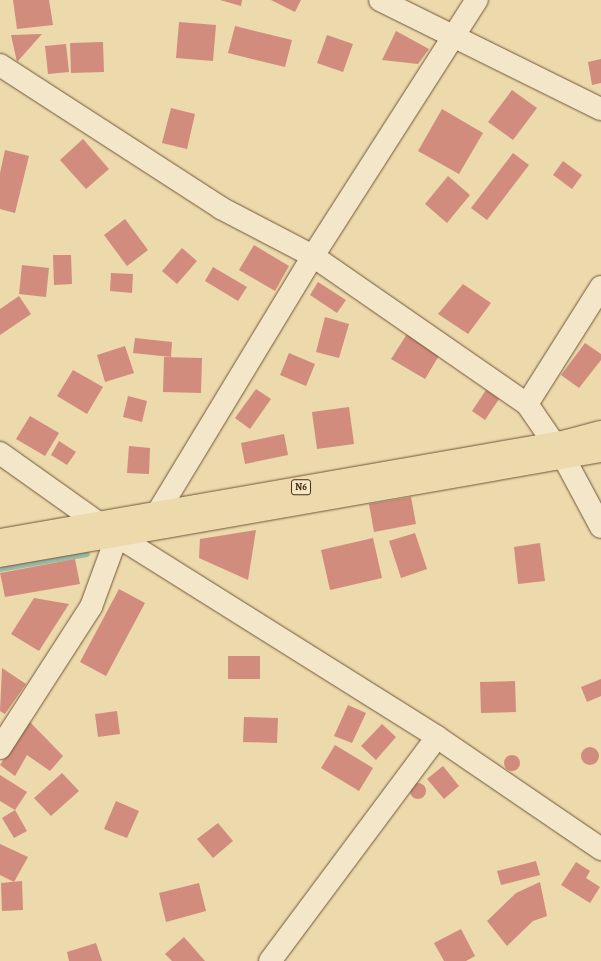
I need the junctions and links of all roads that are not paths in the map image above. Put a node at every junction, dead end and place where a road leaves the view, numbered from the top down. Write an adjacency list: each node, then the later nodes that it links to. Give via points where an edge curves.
1 (380, 0): 3 (street)
2 (477, 0): 3 (street)
3 (453, 36): 5 (street); 6 (street)
4 (0, 65): 6 (street, via 221,208)
5 (601, 109)
6 (313, 256): 8 (street); 13 (street)
7 (601, 287): 8 (street)
8 (527, 404): 10 (street)
9 (601, 432): 10 (highway, N6)
10 (558, 450): 11 (highway, N6); 13 (highway, N6); 14 (street); 16 (highway, N6)
11 (601, 451)
12 (0, 453): 15 (street)
13 (160, 511): 15 (highway, N6); 16 (street)
14 (601, 527)
15 (109, 529): 16 (highway, N6); 17 (highway, N6); 18 (highway, N6); 19 (street); 20 (street, via 91,608)
16 (147, 530)
17 (0, 540)
18 (0, 556)
19 (437, 737): 21 (street); 22 (street)
20 (0, 748)
21 (601, 849)
22 (270, 961)

